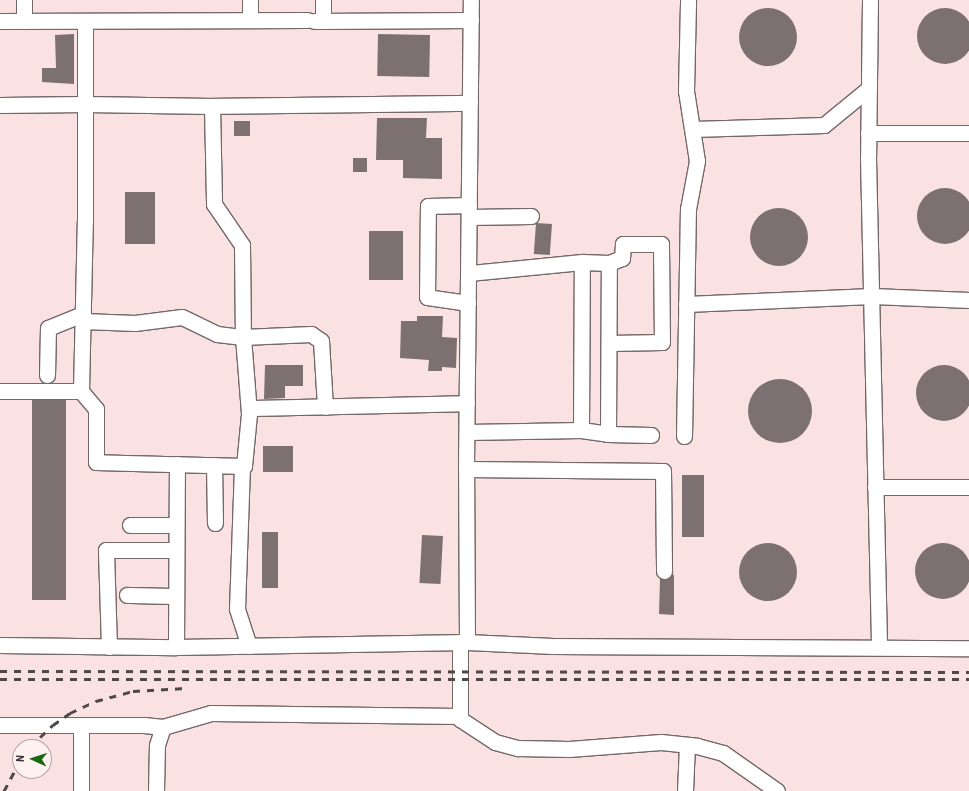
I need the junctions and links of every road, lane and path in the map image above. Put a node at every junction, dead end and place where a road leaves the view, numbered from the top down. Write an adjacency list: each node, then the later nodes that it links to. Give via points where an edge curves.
1 (24, 0): 8 (lane)
2 (250, 0): 9 (lane)
3 (323, 0): 10 (lane)
4 (472, 0): 11 (lane)
5 (688, 0): 18 (lane, via 686,91)
6 (870, 0): 13 (lane)
7 (0, 20): 8 (lane)
8 (24, 20): 12 (lane)
9 (250, 20): 10 (lane); 12 (lane)
10 (315, 20): 11 (lane)
11 (471, 20): 14 (lane)
12 (85, 21): 15 (lane)
13 (869, 88): 18 (lane, via 824,125); 19 (lane)
14 (470, 103): 17 (lane); 21 (lane)
15 (85, 104): 16 (lane); 17 (lane); 30 (lane)
16 (0, 105)
17 (212, 106): 31 (lane, via 214,204 242,245)
18 (693, 129): 29 (lane, via 697,161 688,209)
19 (868, 133): 20 (lane); 26 (lane)
20 (969, 133)
21 (469, 211): 22 (lane); 25 (lane); 28 (lane, via 428,206 427,297)
22 (531, 216)
23 (582, 262): 24 (lane); 25 (lane); 39 (lane)
24 (609, 263): 32 (lane); 32 (lane, via 622,258 623,244 661,244 662,342)
25 (469, 273): 28 (lane)
26 (872, 296): 27 (lane); 29 (lane); 48 (lane)
27 (969, 300)
28 (468, 303): 36 (lane)
29 (686, 304): 43 (lane)
30 (83, 317): 31 (lane, via 135,323 182,317 217,334); 33 (lane, via 48,328); 35 (lane)
31 (243, 337): 37 (lane, via 311,334 321,341); 38 (lane)
32 (609, 343): 41 (lane)
33 (47, 375)
34 (0, 391): 35 (lane)
35 (81, 391): 44 (lane, via 96,409 96,462)
36 (467, 403): 37 (lane); 40 (lane)
37 (324, 407): 38 (lane)
38 (249, 408): 46 (lane)
39 (581, 430): 40 (lane); 41 (lane)
40 (467, 432): 47 (lane)
41 (608, 434): 42 (lane)
42 (651, 435)
43 (684, 436)
44 (176, 464): 45 (lane); 52 (lane)
45 (214, 465): 46 (lane); 50 (lane)
46 (242, 466): 60 (lane, via 237,609)
47 (466, 469): 54 (lane, via 664,471); 57 (lane)
48 (875, 487): 49 (lane); 62 (lane)
49 (969, 487)
50 (215, 523)
51 (130, 525): 52 (lane)
52 (176, 525): 53 (lane)
53 (176, 550): 56 (lane); 59 (lane, via 106,550)
54 (664, 571)
55 (127, 595): 56 (lane)
56 (176, 596): 61 (lane)
57 (464, 642): 60 (lane); 62 (lane, via 553,646); 64 (lane)
58 (0, 646): 59 (lane)
59 (109, 646): 61 (lane)
60 (249, 646): 61 (lane)
61 (176, 647)
62 (879, 648): 63 (lane)
63 (969, 648)
64 (460, 716): 67 (lane, via 211,713); 68 (lane, via 495,742 518,748 569,749 662,742)
65 (0, 725): 66 (lane)
66 (81, 725): 67 (lane); 69 (lane)
67 (164, 727): 70 (lane, via 157,745)
68 (687, 745): 71 (lane); 72 (lane, via 723,753)
69 (80, 791)
70 (156, 791)
71 (685, 791)
72 (777, 791)

